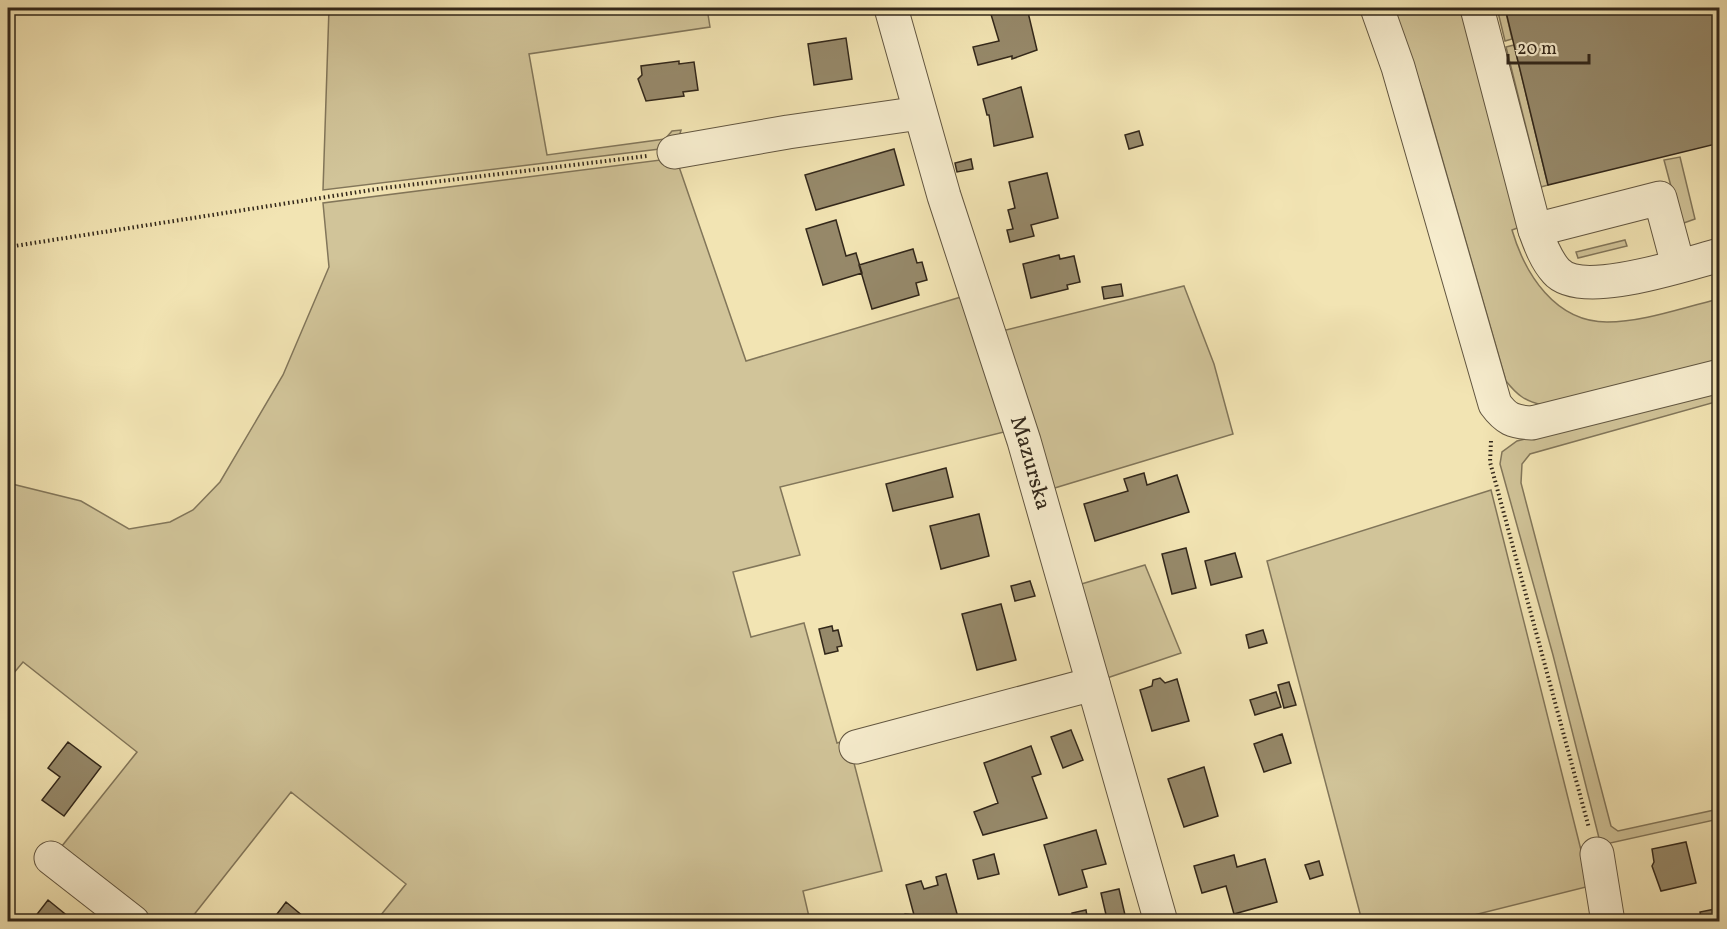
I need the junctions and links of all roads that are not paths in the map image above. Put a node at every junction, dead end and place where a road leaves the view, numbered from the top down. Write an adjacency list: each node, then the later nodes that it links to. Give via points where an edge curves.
1 (891, 8): 4 (street, Mazurska)
2 (1377, 8): 9 (street, via 1398,67 1492,393 1503,415 1513,422 1532,423)
3 (1477, 8): 6 (street)
4 (920, 113): 5 (street); 10 (street, Mazurska, via 1024,441)
5 (674, 152)
6 (1535, 230): 8 (street, via 1557,273 1575,283 1602,284); 8 (street, via 1660,198)
7 (1719, 255): 8 (street)
8 (1678, 265)
9 (1719, 376)
10 (1094, 684): 11 (street); 15 (street, Mazurska)
11 (856, 747)
12 (1597, 854): 16 (street)
13 (51, 858): 14 (street)
14 (133, 921)
15 (1161, 921)
16 (1608, 921)

